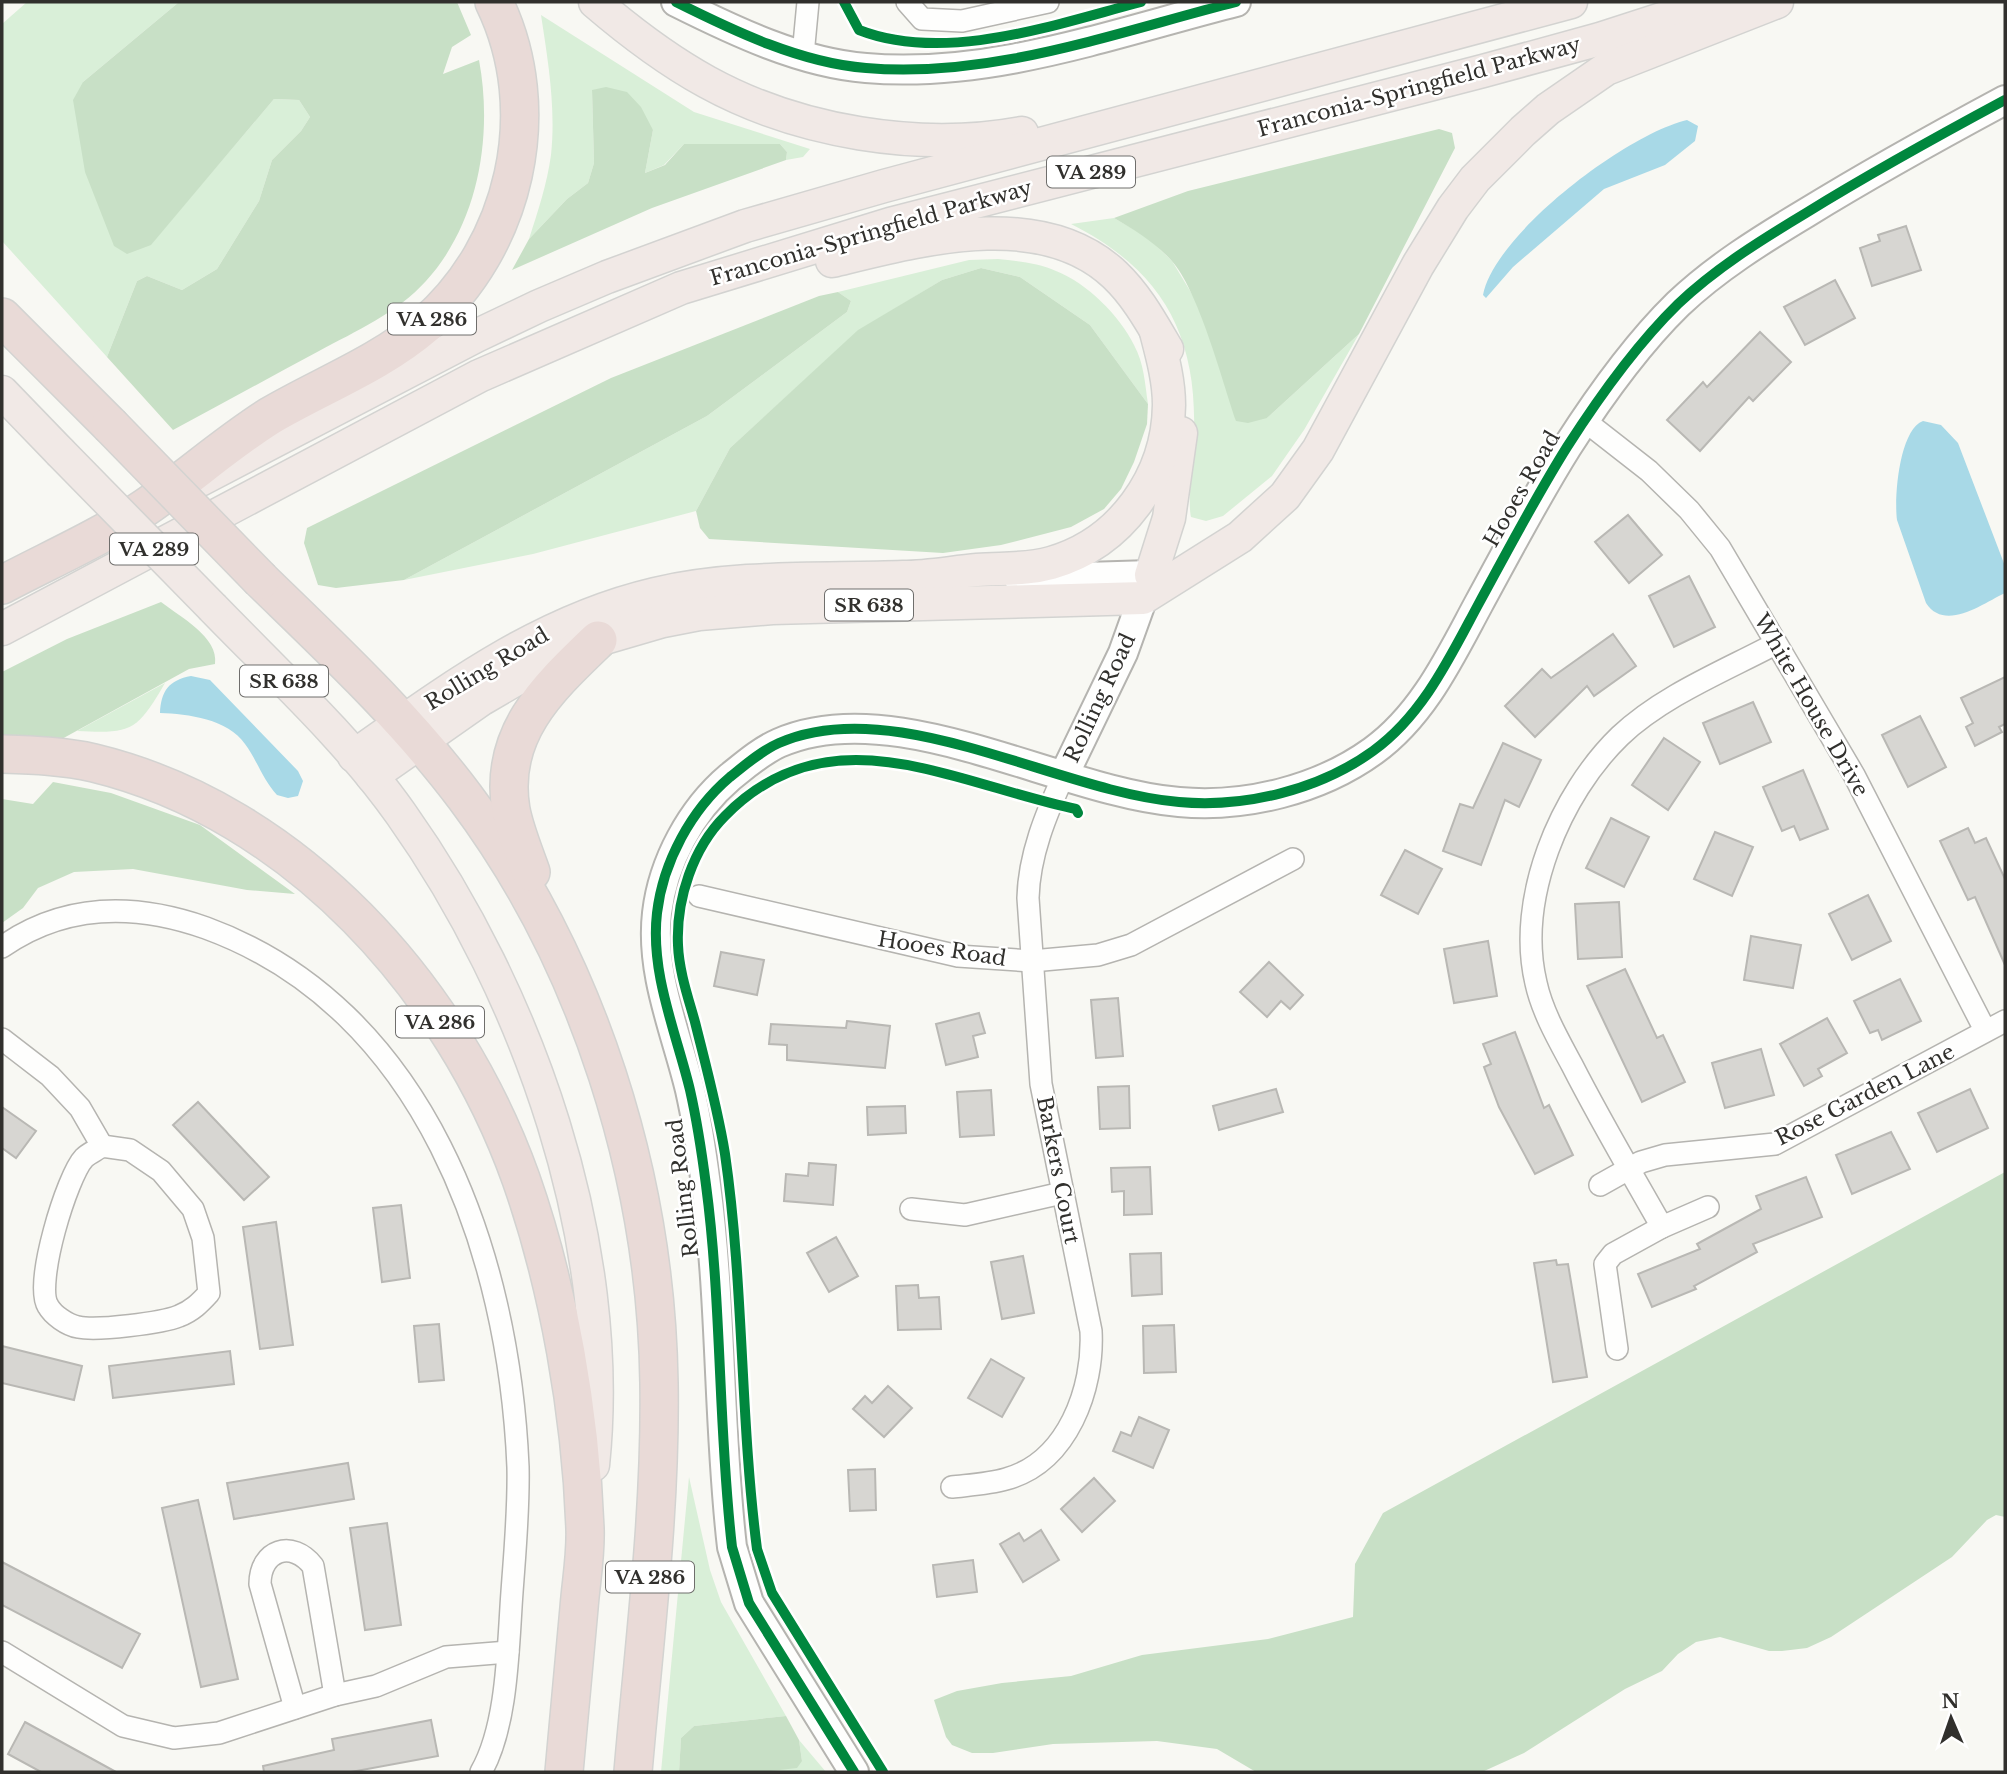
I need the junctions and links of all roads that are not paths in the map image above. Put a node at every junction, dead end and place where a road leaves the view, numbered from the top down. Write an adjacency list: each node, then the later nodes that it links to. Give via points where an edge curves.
1 (494, 2): 19 (highway, VA 286, via 512,62 519,137 504,212 480,262 446,305 402,343 268,418)
2 (595, 2): 12 (main road, via 662,54 734,95 838,128 906,137 1009,135 1198,88)
3 (677, 2): 11 (street, via 717,23)
4 (808, 2): 11 (street)
5 (907, 2): 6 (street, via 922,19 962,21)
6 (1048, 2)
7 (1236, 2): 11 (street, via 975,65 864,68)
8 (1571, 2): 12 (main road, Franconia-Springfield Parkway / VA 289)
9 (1714, 2): 16 (main road, Franconia-Springfield Parkway / VA 289, via 1504,65 820,243 681,288)
10 (1777, 2): 22 (main road, via 1606,69 1523,131 1475,178 1453,208 1318,450 1285,496 1240,537)
11 (803, 55)
12 (1344, 62): 19 (main road, Franconia-Springfield Parkway / VA 289, via 813,206 653,259 475,336)
13 (2005, 100): 18 (street, Hooes Road, via 1831,197 1703,282 1650,334)
14 (2, 317): 26 (highway, VA 286, bridge, via 355,671)
15 (1156, 332): 16 (main road, via 1137,300 1101,263 1049,240 985,234 894,247 766,277 582,346); 20 (main road, via 1167,385 1166,439 1144,493 1118,525 1084,550 1052,563); 22 (main road, via 1174,362 1182,423 1169,518)
16 (479, 376): 23 (main road, Franconia-Springfield Parkway / VA 289)
17 (2, 392): 28 (main road, SR 638, bridge)
18 (1584, 421): 25 (street, White House Drive, via 1649,471 1689,510 1720,548); 29 (street, Hooes Road, via 1534,500 1432,686 1401,726 1373,751 1305,785 1223,803 1158,799)
19 (143, 509): 21 (highway, VA 286)
20 (908, 577): 22 (street, Rolling Road / SR 638); 26 (main road, Rolling Road / SR 638, via 693,586 619,604 517,647)
21 (2, 585)
22 (1147, 587): 24 (main road, Rolling Road / SR 638, via 736,610 663,621); 29 (street, Rolling Road, via 1114,674)
23 (2, 629)
24 (598, 640): 26 (main road, Rolling Road / SR 638); 33 (highway, via 531,711 510,779 515,825)
25 (1774, 643): 36 (street, White House Drive, via 1854,775); 39 (street, via 1650,713 1620,737 1564,812 1545,857 1531,939 1536,983 1555,1033)
26 (410, 732): 28 (main road, Rolling Road / SR 638); 33 (highway, VA 286, via 467,800 498,846)
27 (2, 754): 47 (highway, VA 286, via 59,757 122,771 187,795 236,820 324,886 405,972 472,1073 528,1199 564,1349)
28 (363, 766): 47 (main road, via 425,850 489,962 529,1051 558,1141 593,1328 595,1419)
29 (1064, 775): 34 (street, Barkers Court, via 1028,874); 55 (street, Rolling Road, via 877,728 835,729 797,737 763,751 718,788 685,832 657,911 659,972 691,1097 706,1187 729,1527 736,1567 759,1620)
30 (1293, 859): 34 (street, Hooes Road, via 1130,945 1098,955)
31 (699, 896): 34 (street, Hooes Road, via 958,956)
32 (2, 947): 49 (street, via 47,922 102,909 186,921 247,946 306,982 341,1010 405,1082 441,1143 468,1209 508,1369 518,1495)
33 (561, 960): 54 (highway, VA 286, via 601,1060 631,1163 656,1327 656,1490)
34 (1032, 961): 41 (street, Barkers Court, via 1041,1084)
35 (2005, 1021): 36 (street, Rose Garden Lane)
36 (1985, 1030): 39 (street, Rose Garden Lane, via 1775,1144 1665,1155)
37 (2, 1039): 38 (street, via 50,1076)
38 (102, 1146): 38 (street, via 130,1150 193,1209 203,1238 209,1293 178,1317 127,1326 78,1327 59,1318 46,1304 48,1258 72,1177 85,1157)
39 (1629, 1168): 40 (street, Rose Garden Lane); 44 (street)
40 (1600, 1185)
41 (1062, 1193): 43 (street, via 965,1215); 46 (street, Barkers Court, via 1091,1331 1091,1365 1082,1402 1062,1438 1026,1469 1007,1479)
42 (1708, 1207): 44 (street)
43 (911, 1209)
44 (1662, 1227): 45 (street, via 1613,1254 1605,1264)
45 (1618, 1349)
46 (952, 1487)
47 (586, 1531): 53 (highway, VA 286)
48 (2, 1652): 51 (street, via 123,1726 174,1738 219,1733)
49 (508, 1652): 50 (street, via 446,1657 376,1686); 52 (street, via 495,1737)
50 (335, 1695): 51 (street); 51 (street, via 313,1566 291,1550 281,1552 266,1558 260,1584)
51 (295, 1708)
52 (481, 1772)
53 (564, 1772)
54 (633, 1772)
55 (853, 1772)

